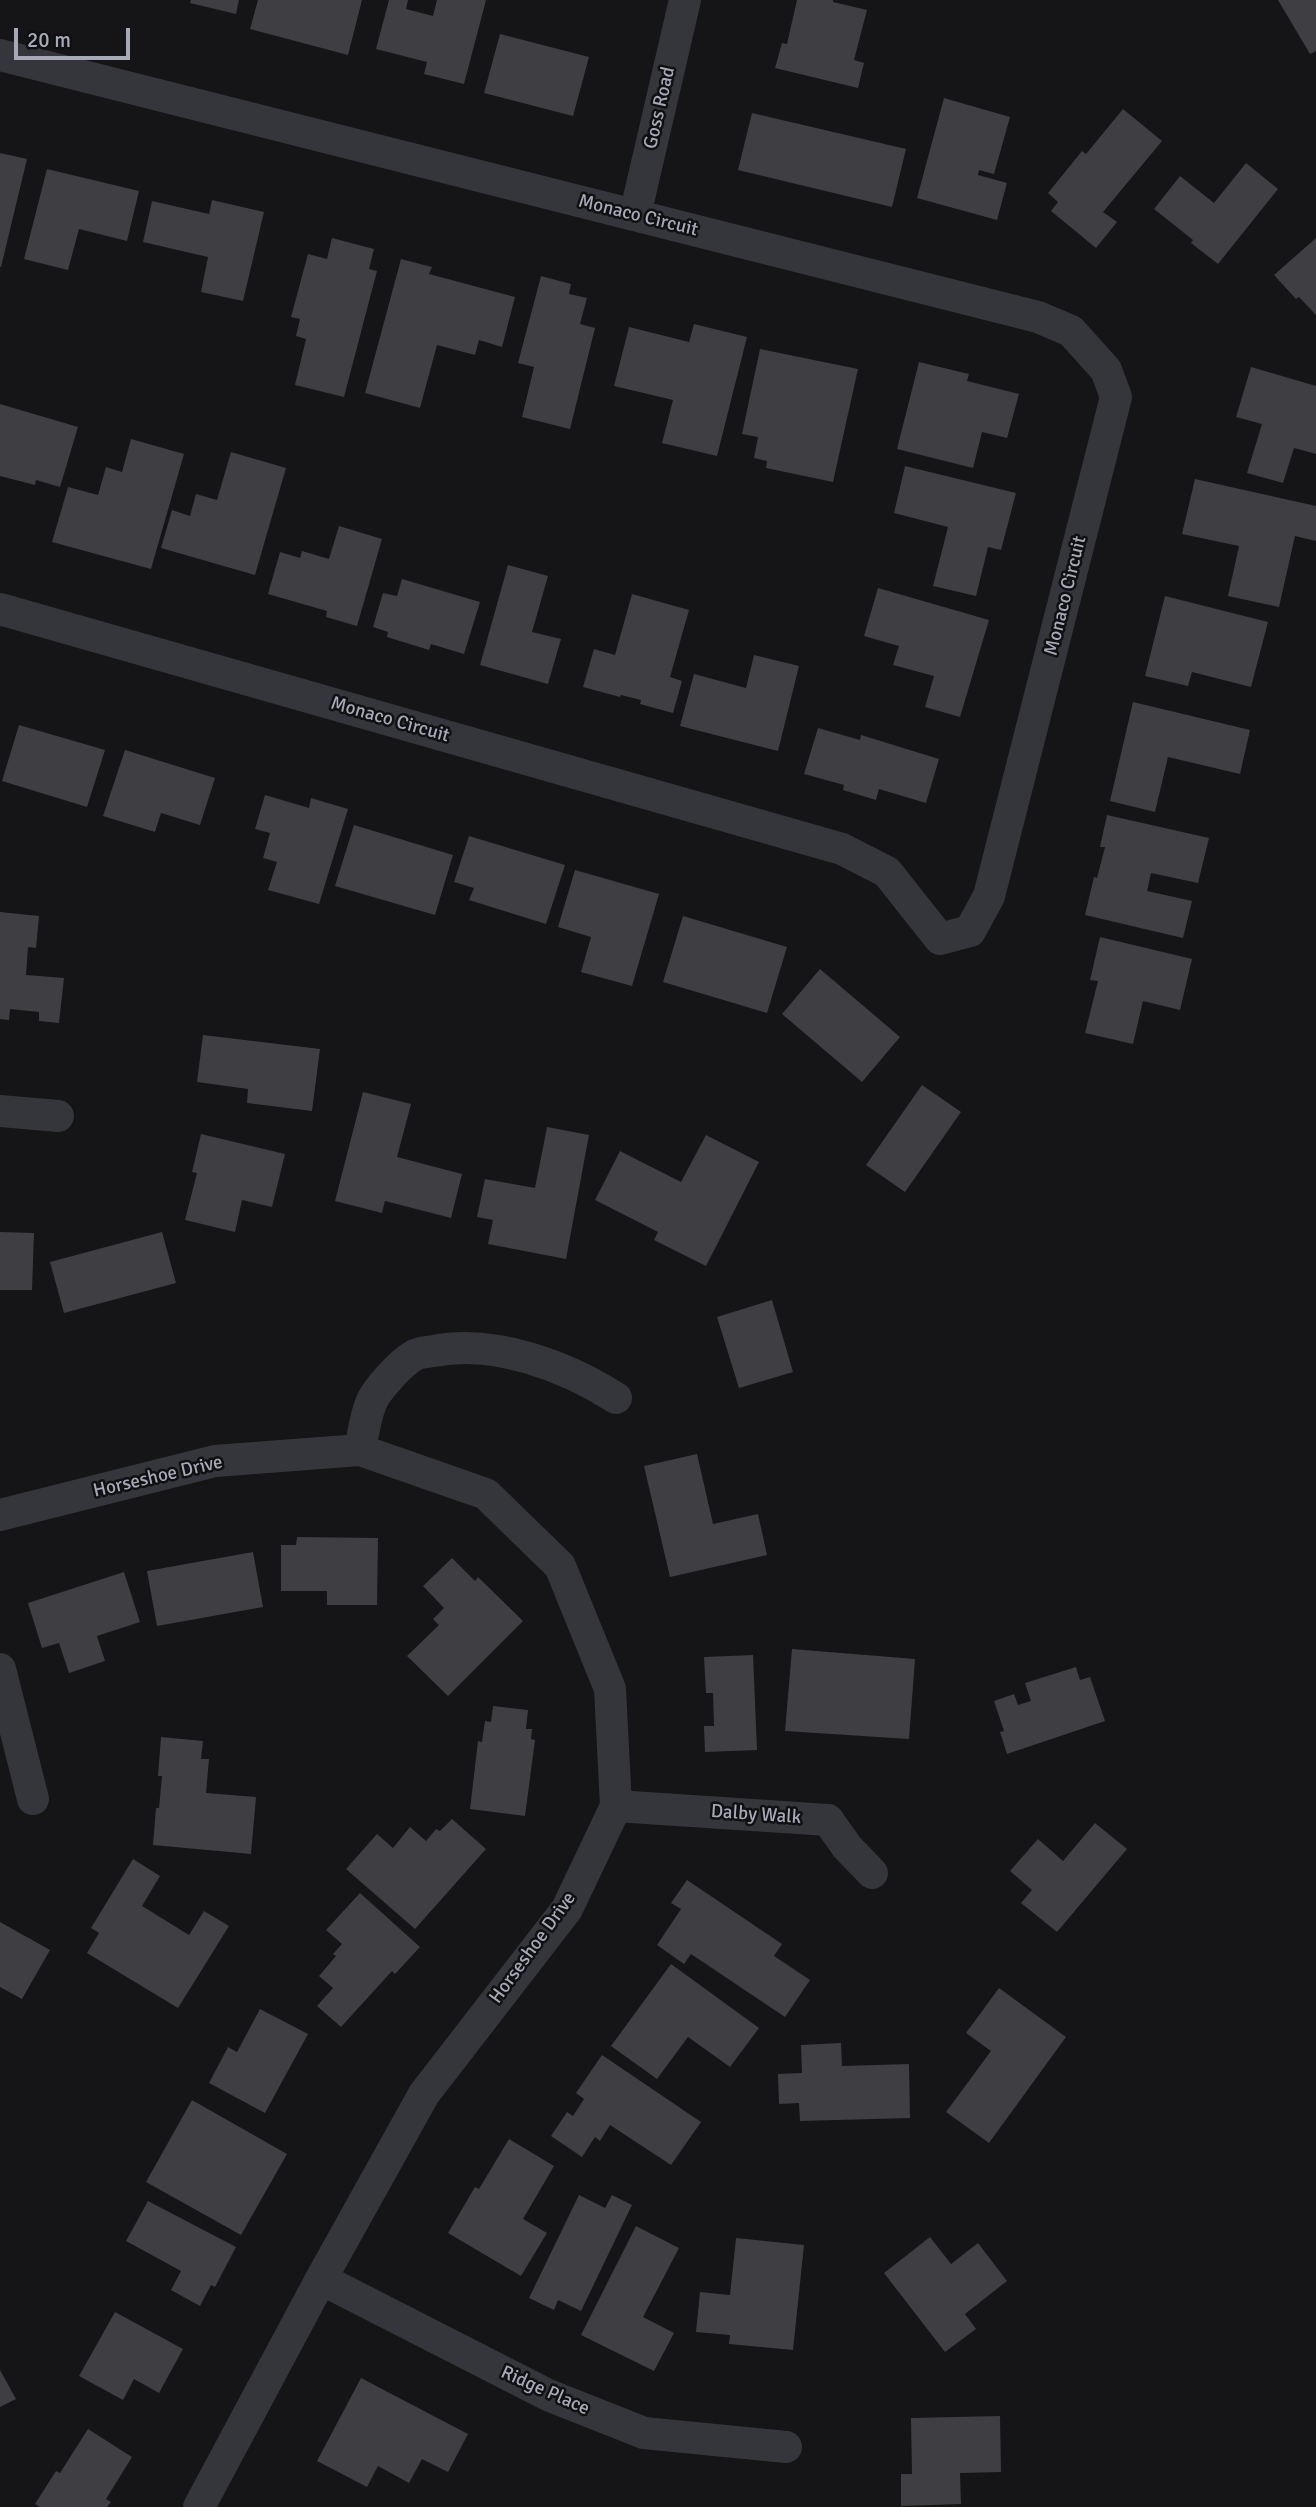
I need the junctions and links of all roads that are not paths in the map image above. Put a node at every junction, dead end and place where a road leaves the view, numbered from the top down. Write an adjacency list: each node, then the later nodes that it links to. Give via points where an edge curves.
1 (685, 0): 3 (street, Goss Road)
2 (0, 55): 3 (street, Monaco Circuit)
3 (635, 215): 4 (street, Monaco Circuit, via 1038,317 1071,331 1106,370 1116,397 989,896 970,931 940,939 887,872 842,849)
4 (0, 609)
5 (0, 1111): 6 (street)
6 (58, 1116)
7 (616, 1398): 8 (street, via 585,1378 490,1349 445,1349 415,1355 371,1401)
8 (359, 1450): 9 (street, Horseshoe Drive, via 215,1461); 12 (street, Horseshoe Drive, via 486,1494 560,1566 610,1689)
9 (0, 1515)
10 (0, 1669): 11 (street)
11 (33, 1800)
12 (616, 1806): 13 (street, Dalby Walk, via 828,1820); 14 (street, Horseshoe Drive, via 567,1909 424,2094)
13 (872, 1872)
14 (321, 2278): 15 (street, Ridge Place, via 548,2395 644,2433); 16 (street, Horseshoe Drive)
15 (786, 2447)
16 (199, 2507)

